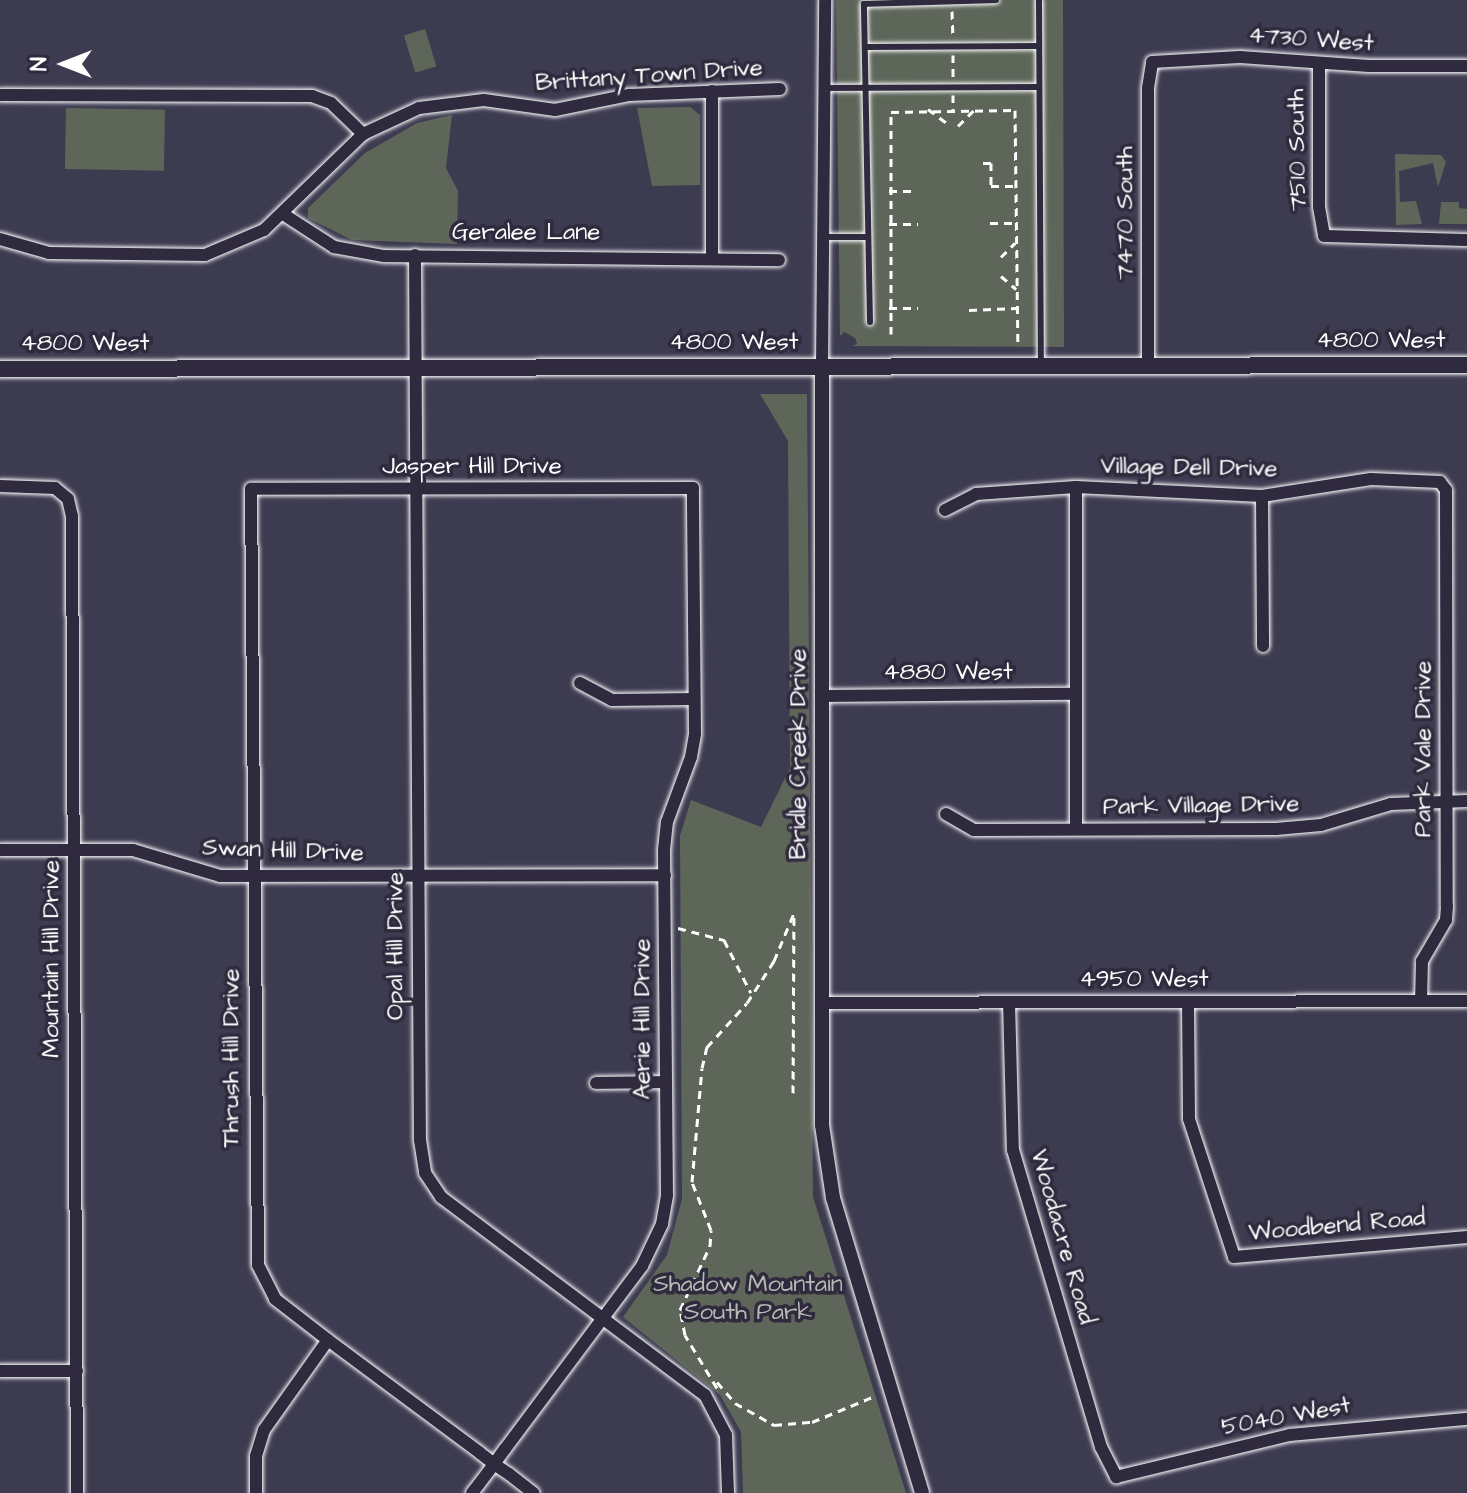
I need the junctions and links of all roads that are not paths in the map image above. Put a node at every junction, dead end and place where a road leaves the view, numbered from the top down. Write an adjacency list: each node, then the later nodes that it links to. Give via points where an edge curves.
1 (825, 0): 10 (street, Bridle Creek Drive)
2 (996, 0): 5 (lane, via 864,4)
3 (1039, 0): 4 (lane)
4 (1039, 46): 5 (lane); 9 (lane)
5 (865, 47): 11 (lane)
6 (1152, 62): 7 (street, 4730 West, via 1240,57); 25 (street, 7470 South)
7 (1319, 64): 8 (street, 4730 West); 20 (street, 7510 South, via 1319,207 1324,236)
8 (1467, 66)
9 (1039, 87): 11 (lane); 27 (lane)
10 (825, 88): 11 (lane); 17 (street, Bridle Creek Drive)
11 (865, 88): 18 (lane)
12 (780, 89): 13 (street, Brittany Town Drive)
13 (712, 91): 15 (street, Brittany Town Drive, via 629,95 555,110 484,100 440,102); 22 (street)
14 (0, 95): 15 (street, via 312,96 331,103)
15 (363, 134): 16 (street, Brittany Town Drive)
16 (283, 214): 19 (street, Brittany Town Drive, via 247,241 205,255 49,253); 21 (street, Geralee Lane, via 334,247)
17 (825, 237): 18 (lane); 29 (street, Bridle Creek Drive)
18 (868, 237): 24 (lane)
19 (0, 239)
20 (1467, 240)
21 (415, 255): 22 (street, Geralee Lane); 28 (street, Opal Hill Drive)
22 (712, 258): 23 (street, Geralee Lane)
23 (779, 260)
24 (870, 322)
25 (1148, 365): 26 (main road, 4800 West); 27 (main road, 4800 West)
26 (1467, 365)
27 (1041, 366): 29 (main road, 4800 West)
28 (416, 367): 29 (main road, 4800 West); 30 (main road, 4800 West); 35 (street, Opal Hill Drive)
29 (822, 367): 42 (street, Bridle Creek Drive)
30 (0, 369)
31 (0, 486): 49 (street, Mountain Hill Drive, via 55,488 72,510)
32 (1076, 487): 37 (street, Village Dell Drive); 38 (street, via 976,494); 41 (street, Village Dell Drive)
33 (693, 488): 35 (street, Jasper Hill Drive); 43 (street, Aerie Hill Drive)
34 (251, 489): 35 (street, Jasper Hill Drive); 52 (street, Thrush Hill Drive)
35 (417, 490): 51 (street, Opal Hill Drive)
36 (1446, 490): 37 (street, Village Dell Drive, via 1432,480 1371,479); 44 (street, Park Vale Drive)
37 (1262, 496): 39 (street)
38 (945, 510)
39 (1263, 646)
40 (580, 683): 43 (street, via 612,700)
41 (1075, 694): 42 (street, 4880 West); 47 (street, Village Dell Drive)
42 (821, 696): 57 (street, Bridle Creek Drive)
43 (694, 699): 50 (street, Aerie Hill Drive, via 691,757 667,822)
44 (1446, 801): 45 (street, Park Village Drive); 47 (street, Park Village Drive, via 1391,804 1302,828); 53 (street, Park Vale Drive, via 1446,920 1422,961)
45 (1467, 801)
46 (946, 814): 47 (street, Park Village Drive, via 974,830)
47 (1076, 829)
48 (0, 850): 49 (street, Swan Hill Drive)
49 (74, 850): 52 (street, Swan Hill Drive, via 133,850 197,873); 64 (street, Mountain Hill Drive)
50 (665, 875): 51 (street, Swan Hill Drive); 58 (street, Aerie Hill Drive)
51 (418, 876): 52 (street, Swan Hill Drive); 61 (street, Opal Hill Drive, via 420,1140 425,1173 441,1197)
52 (253, 877): 62 (street, Thrush Hill Drive, via 258,1265 275,1299)
53 (1421, 1001): 54 (street, 4950 West); 56 (street, 4950 West)
54 (1467, 1001)
55 (1009, 1002): 56 (street, 4950 West); 57 (street, 4950 West); 67 (street, Woodacre Road, via 1013,1150 1101,1447)
56 (1188, 1002): 60 (street, Woodbend Road, via 1189,1119 1234,1257)
57 (821, 1003): 73 (street, Bridle Creek Drive, via 826,1165)
58 (665, 1082): 59 (street); 61 (street, Aerie Hill Drive, via 662,1224 642,1266)
59 (596, 1083)
60 (1467, 1237)
61 (603, 1318): 66 (street, Aerie Hill Drive); 72 (street, Opal Hill Drive, via 705,1395 719,1415 729,1453)
62 (328, 1340): 66 (street, Thrush Hill Drive); 69 (street, via 264,1430 256,1456)
63 (0, 1371): 64 (street)
64 (77, 1371): 68 (street, Mountain Hill Drive)
65 (1467, 1419): 67 (street, 5040 West, via 1290,1435)
66 (494, 1464): 70 (street, Aerie Hill Drive); 71 (street, Thrush Hill Drive)
67 (1116, 1477)
68 (77, 1493)
69 (256, 1493)
70 (472, 1493)
71 (533, 1493)
72 (728, 1493)
73 (922, 1493)

